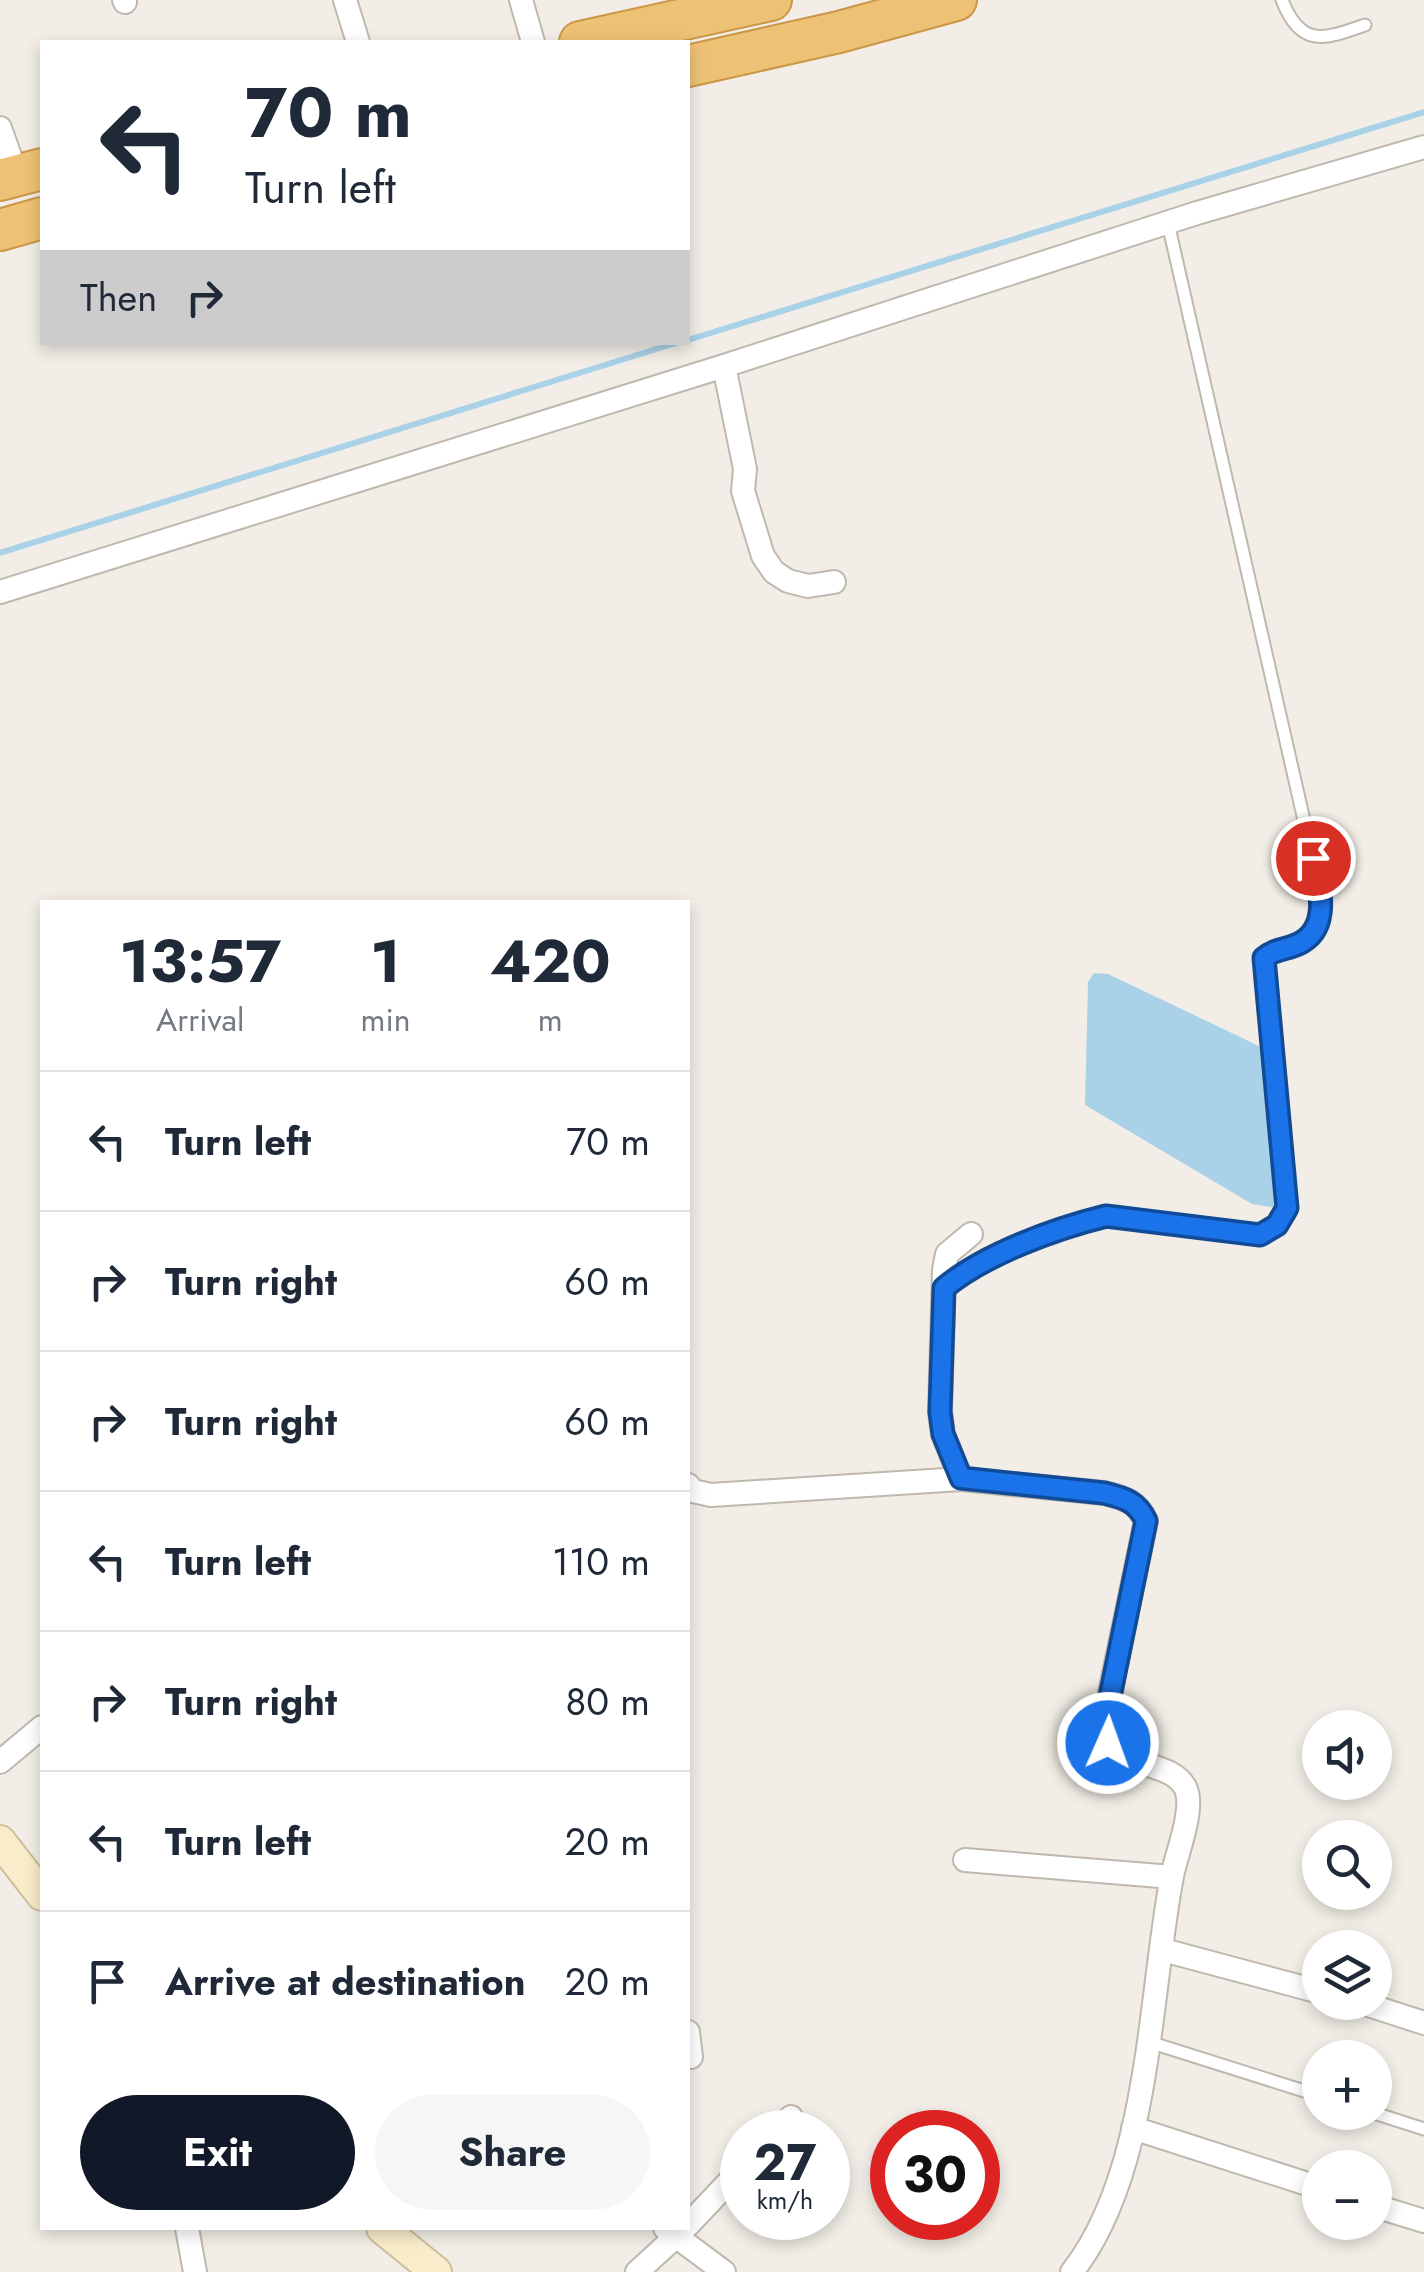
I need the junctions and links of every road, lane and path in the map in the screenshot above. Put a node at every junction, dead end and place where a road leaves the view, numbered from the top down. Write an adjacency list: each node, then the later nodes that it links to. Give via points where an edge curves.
1 (346, 0): 7 (street)
2 (520, 0): 8 (street)
3 (771, 0): 9 (highway)
4 (956, 0): 10 (highway)
5 (1282, 0): 6 (lane, via 1313,36 1326,39)
6 (1365, 25)
7 (357, 40)
8 (532, 40)
9 (589, 40)
10 (690, 66)
11 (0, 128): 14 (street)
12 (1421, 147): 13 (street); 16 (street)
13 (1424, 172)
14 (20, 175)
15 (40, 219): 17 (highway)
16 (1168, 223): 18 (street); 22 (lane, via 1321,895 1312,932 1264,958 1287,1208 1260,1235 1106,1216 978,1264)
17 (0, 230)
18 (724, 366): 19 (street, via 745,469 744,500 763,556 788,581); 20 (street)
19 (834, 582)
20 (0, 592)
21 (971, 1234): 22 (street, via 947,1254)
22 (944, 1288): 23 (street, via 940,1412)
23 (961, 1478): 24 (street, via 711,1495); 29 (street, via 1104,1493 1140,1508 1146,1521 1104,1726 1120,1754 1184,1787 1189,1805)
24 (690, 1487)
25 (40, 1729): 26 (street)
26 (0, 1762)
27 (0, 1841): 30 (main road)
28 (965, 1860): 29 (street)
29 (1172, 1877): 31 (street)
30 (40, 1892)
31 (1162, 1950): 32 (street); 35 (street)
32 (1302, 1987)
33 (1392, 2012): 34 (street)
34 (1424, 2022)
35 (1149, 2042): 38 (lane); 40 (street)
36 (690, 2048): 37 (street)
37 (691, 2056)
38 (1302, 2090)
39 (1392, 2119): 41 (lane)
40 (1133, 2128): 42 (street); 55 (street, via 1099,2234)
41 (1424, 2129)
42 (1302, 2182)
43 (720, 2189): 45 (street)
44 (1392, 2211): 46 (street)
45 (690, 2218)
46 (1424, 2221)
47 (187, 2230): 52 (street)
48 (384, 2230): 51 (main road)
49 (677, 2230): 53 (street)
50 (679, 2230): 54 (street)
51 (419, 2267)
52 (194, 2272)
53 (637, 2272)
54 (724, 2272)
55 (1072, 2272)

